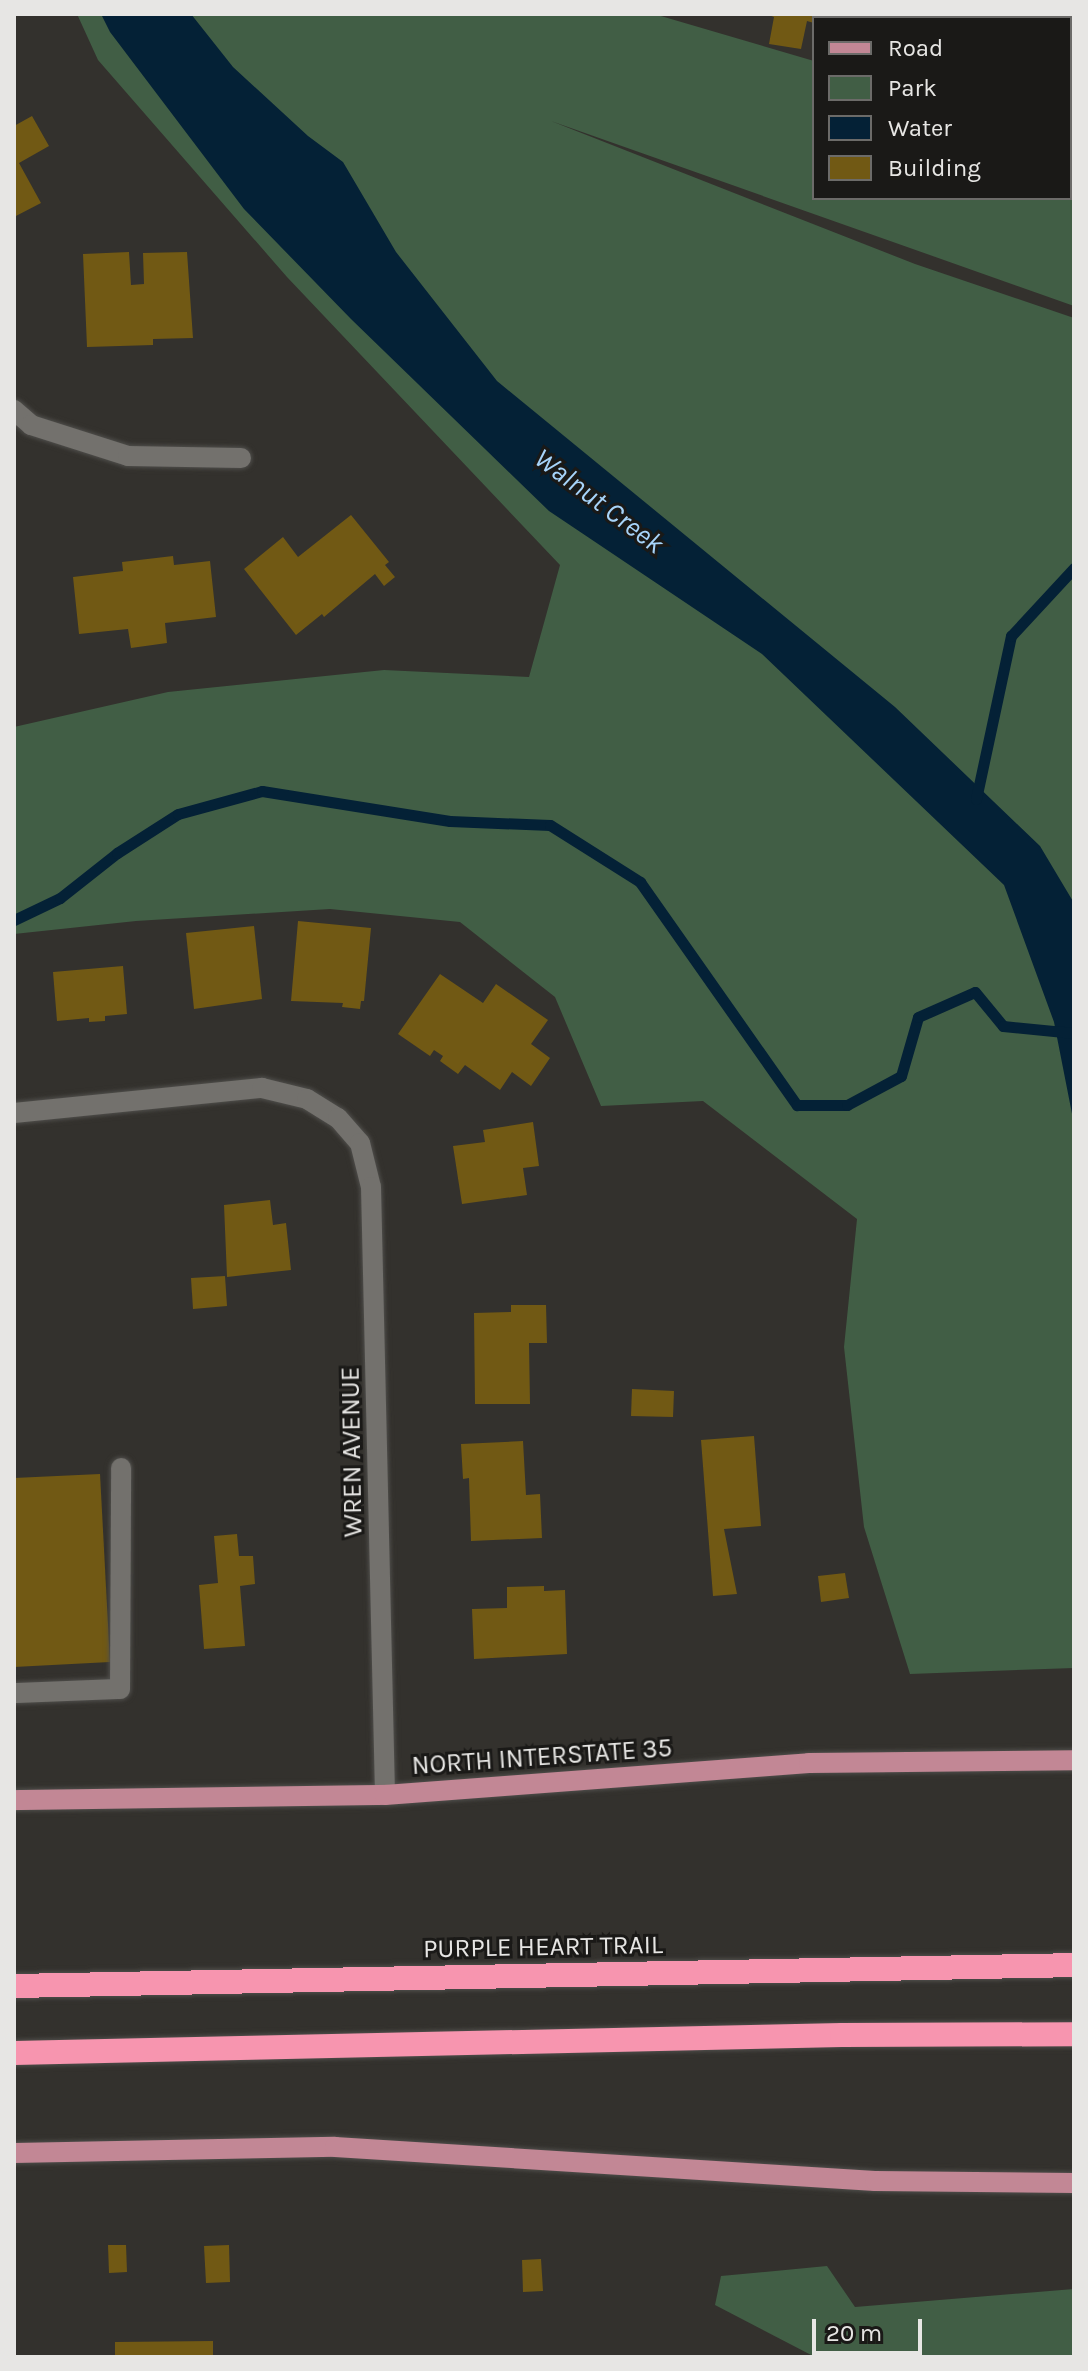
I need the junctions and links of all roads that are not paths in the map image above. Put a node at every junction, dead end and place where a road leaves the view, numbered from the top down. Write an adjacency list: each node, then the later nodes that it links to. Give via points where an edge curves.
1 (14, 410): 2 (street, via 31,425 128,456)
2 (241, 458)
3 (14, 1113): 7 (street, WREN AVENUE, via 262,1088 307,1099 338,1118 360,1143 371,1187)
4 (121, 1468): 5 (street, via 120,1689)
5 (14, 1693)
6 (1074, 1760): 7 (main road, NORTH INTERSTATE 35, via 809,1763)
7 (385, 1795): 8 (main road, NORTH INTERSTATE 35)
8 (14, 1800)
9 (1074, 1965): 10 (highway, PURPLE HEART TRAIL)
10 (14, 1986)
11 (1074, 2034): 12 (highway)
12 (14, 2053)
13 (14, 2153): 14 (main road, via 335,2147 875,2181)
14 (1074, 2183)

